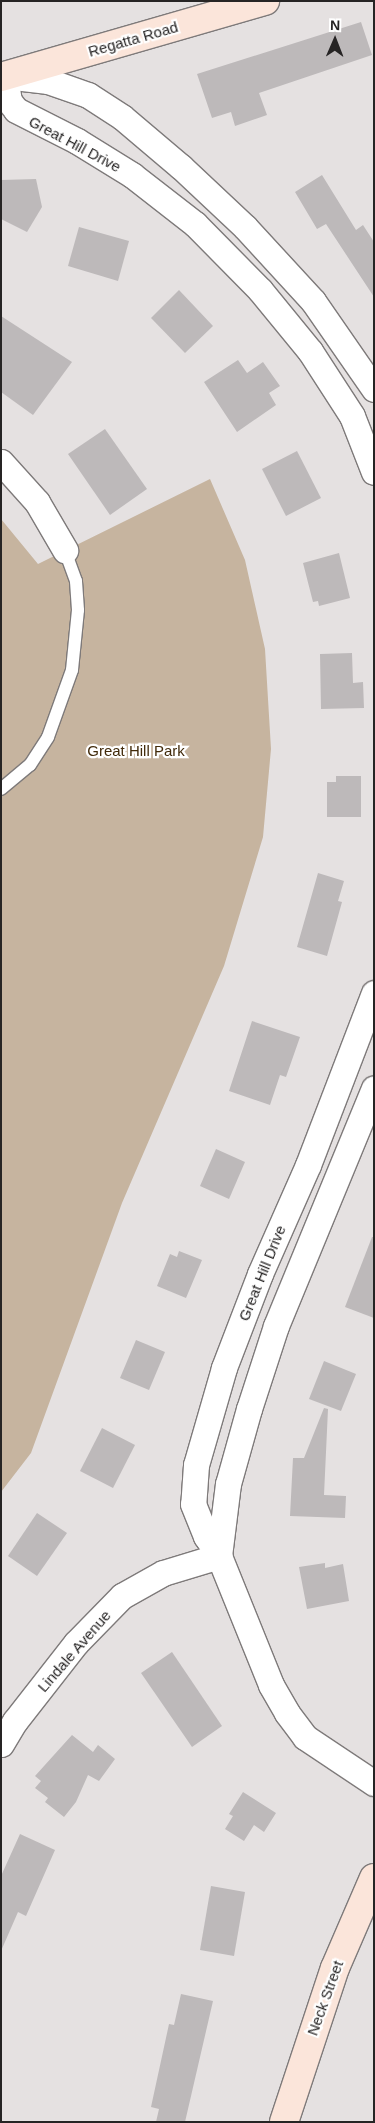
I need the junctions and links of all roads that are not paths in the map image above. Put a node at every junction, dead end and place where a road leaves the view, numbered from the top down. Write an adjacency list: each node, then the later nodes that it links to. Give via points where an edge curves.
1 (265, 1): 2 (street, Regatta Road)
2 (3, 76): 3 (street, via 48,81 88,95 122,117 245,227 313,301); 5 (street, Great Hill Drive, via 9,100 16,110 77,141 132,175 194,224 260,290 310,351 352,416)
3 (374, 389)
4 (1, 462): 6 (street, via 37,502)
5 (374, 472)
6 (65, 550): 7 (lane, via 76,581 78,610 72,670 48,737 30,765)
7 (1, 789)
8 (374, 993): 10 (street, Great Hill Drive, via 308,1165 250,1299 224,1368 196,1465 193,1504 206,1536)
9 (374, 1088): 10 (street, Great Hill Drive, via 276,1326 228,1484)
10 (219, 1556): 11 (street, Lindale Avenue, via 163,1573 122,1596 76,1643); 12 (street, Great Hill Drive, via 271,1685 286,1713 305,1737)
11 (1, 1744)
12 (374, 1783)
13 (374, 1878): 14 (street, Neck Street, via 335,1968)
14 (284, 2122)

